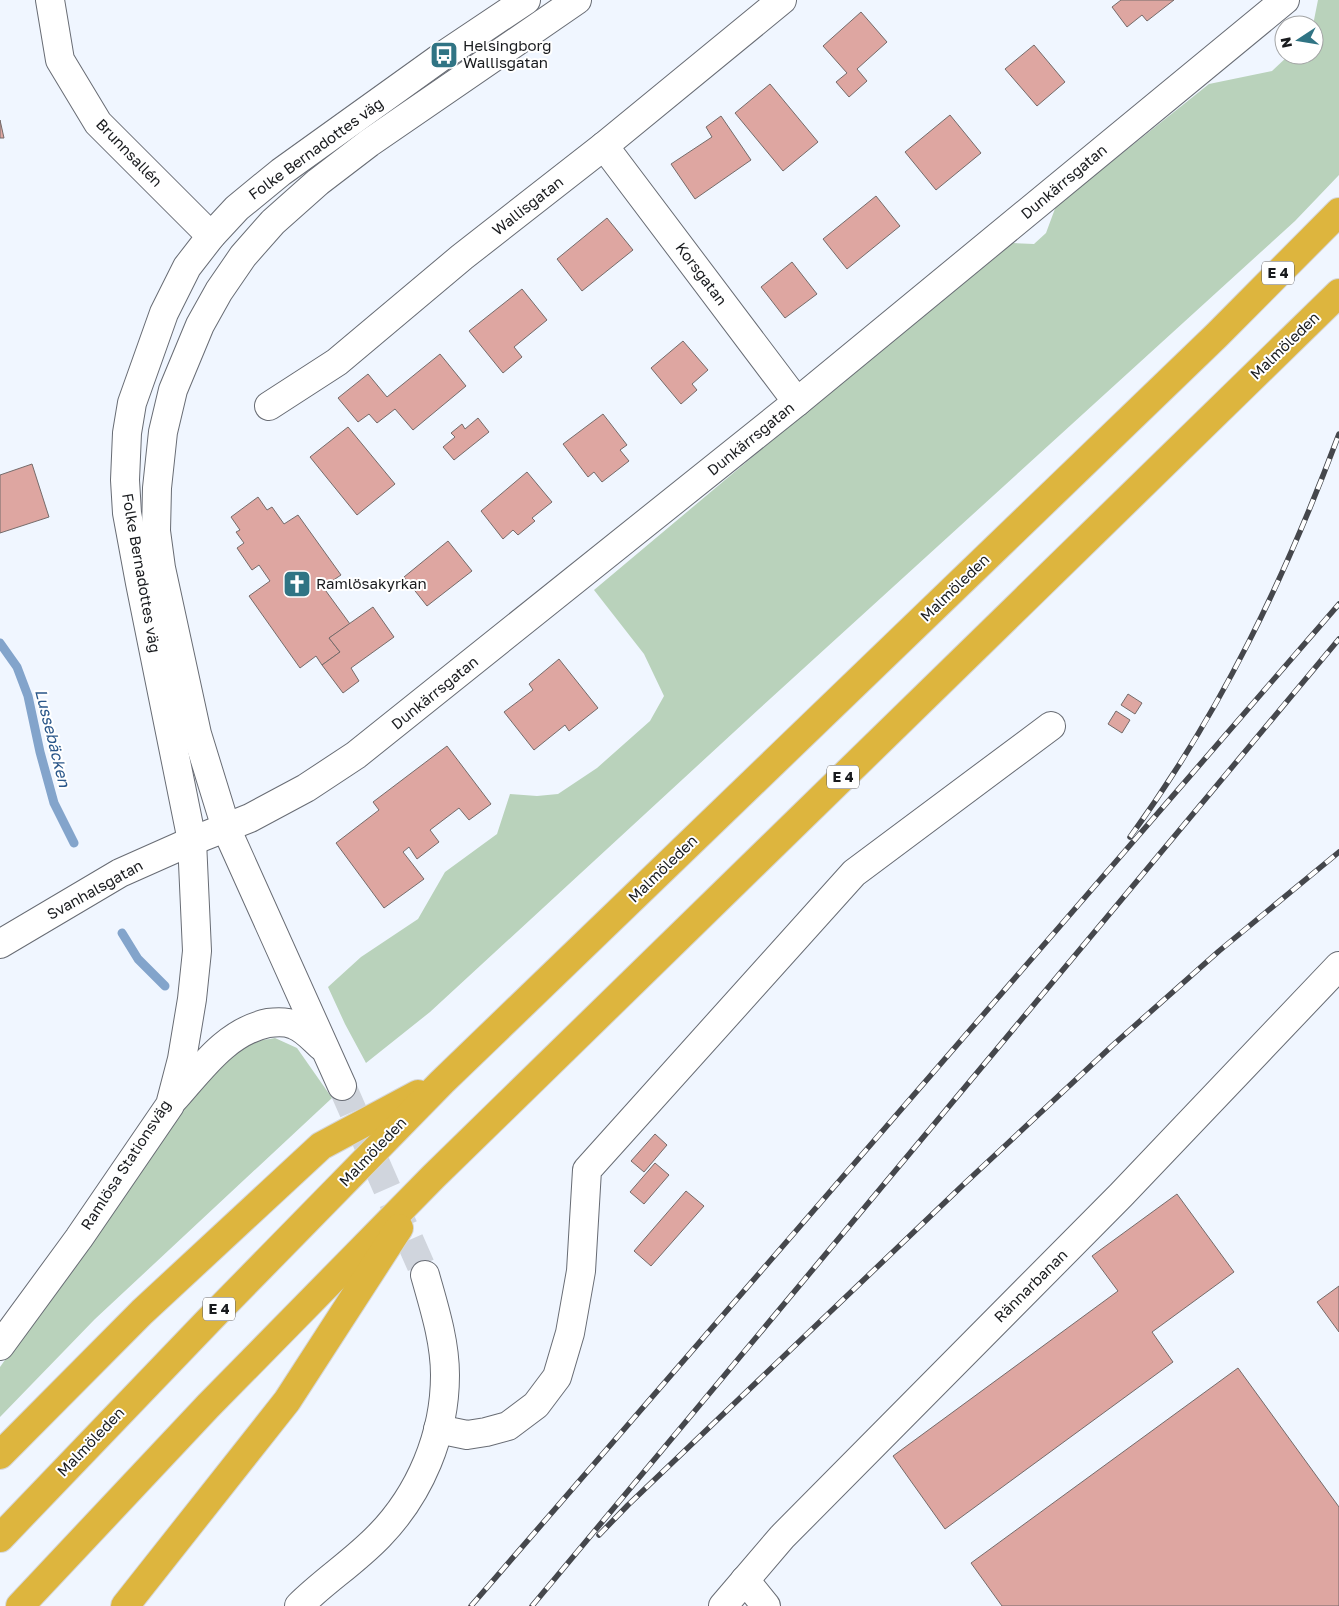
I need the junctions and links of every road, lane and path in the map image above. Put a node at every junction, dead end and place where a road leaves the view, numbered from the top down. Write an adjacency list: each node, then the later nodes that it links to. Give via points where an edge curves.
1 (50, 0): 8 (street, Brunnsallén, via 60,60 98,123)
2 (526, 0): 8 (street, Folke Bernadottes väg, via 281,172 237,208)
3 (577, 0): 13 (street, Folke Bernadottes väg, via 369,143 318,182 273,222 243,256 200,325 173,390 163,432 158,463 156,531 197,734)
4 (782, 0): 6 (street, Wallisgatan)
5 (1285, 0): 10 (street, Dunkärrsgatan)
6 (604, 146): 10 (street, Korsgatan); 11 (street, Wallisgatan, via 462,257 336,362)
7 (1339, 212): 18 (highway, Malmöleden / E 4, via 1217,335)
8 (211, 236): 14 (street, Folke Bernadottes väg, via 187,267 164,314 132,403 125,480 128,512)
9 (1339, 293): 21 (highway, Malmöleden / E 4)
10 (797, 402): 13 (street, Dunkärrsgatan, via 356,755 306,788)
11 (269, 406)
12 (1051, 726): 24 (street, via 854,872 587,1170 581,1272 570,1333 557,1377 536,1405 508,1426 486,1432 467,1435)
13 (226, 828): 14 (street, Dunkärrsgatan); 17 (street)
14 (192, 841): 15 (street, Svanhalsgatan, via 120,873); 20 (street, Ramlösa Stationsväg, via 198,950 182,1059)
15 (0, 944)
16 (1339, 966): 27 (street, Rännarbanan, via 1121,1196 782,1537)
17 (326, 1051): 19 (street); 20 (street, via 295,1025 272,1022 254,1027 233,1037)
18 (442, 1082): 25 (highway, via 321,1146 142,1312); 26 (highway, Malmöleden / E 4)
19 (342, 1086)
20 (170, 1105): 23 (street, Ramlösa Stationsväg)
21 (433, 1177): 28 (highway, Malmöleden / E 4, via 208,1406); 29 (highway, via 287,1401)
22 (425, 1275): 24 (street, via 441,1336 445,1375)
23 (0, 1346)
24 (438, 1428): 30 (street, via 430,1458 407,1502 380,1536)
25 (0, 1455)
26 (0, 1538)
27 (745, 1580): 31 (street, Rännarbanan); 32 (street)
28 (20, 1606)
29 (126, 1606)
30 (299, 1606)
31 (723, 1606)
32 (766, 1606)

